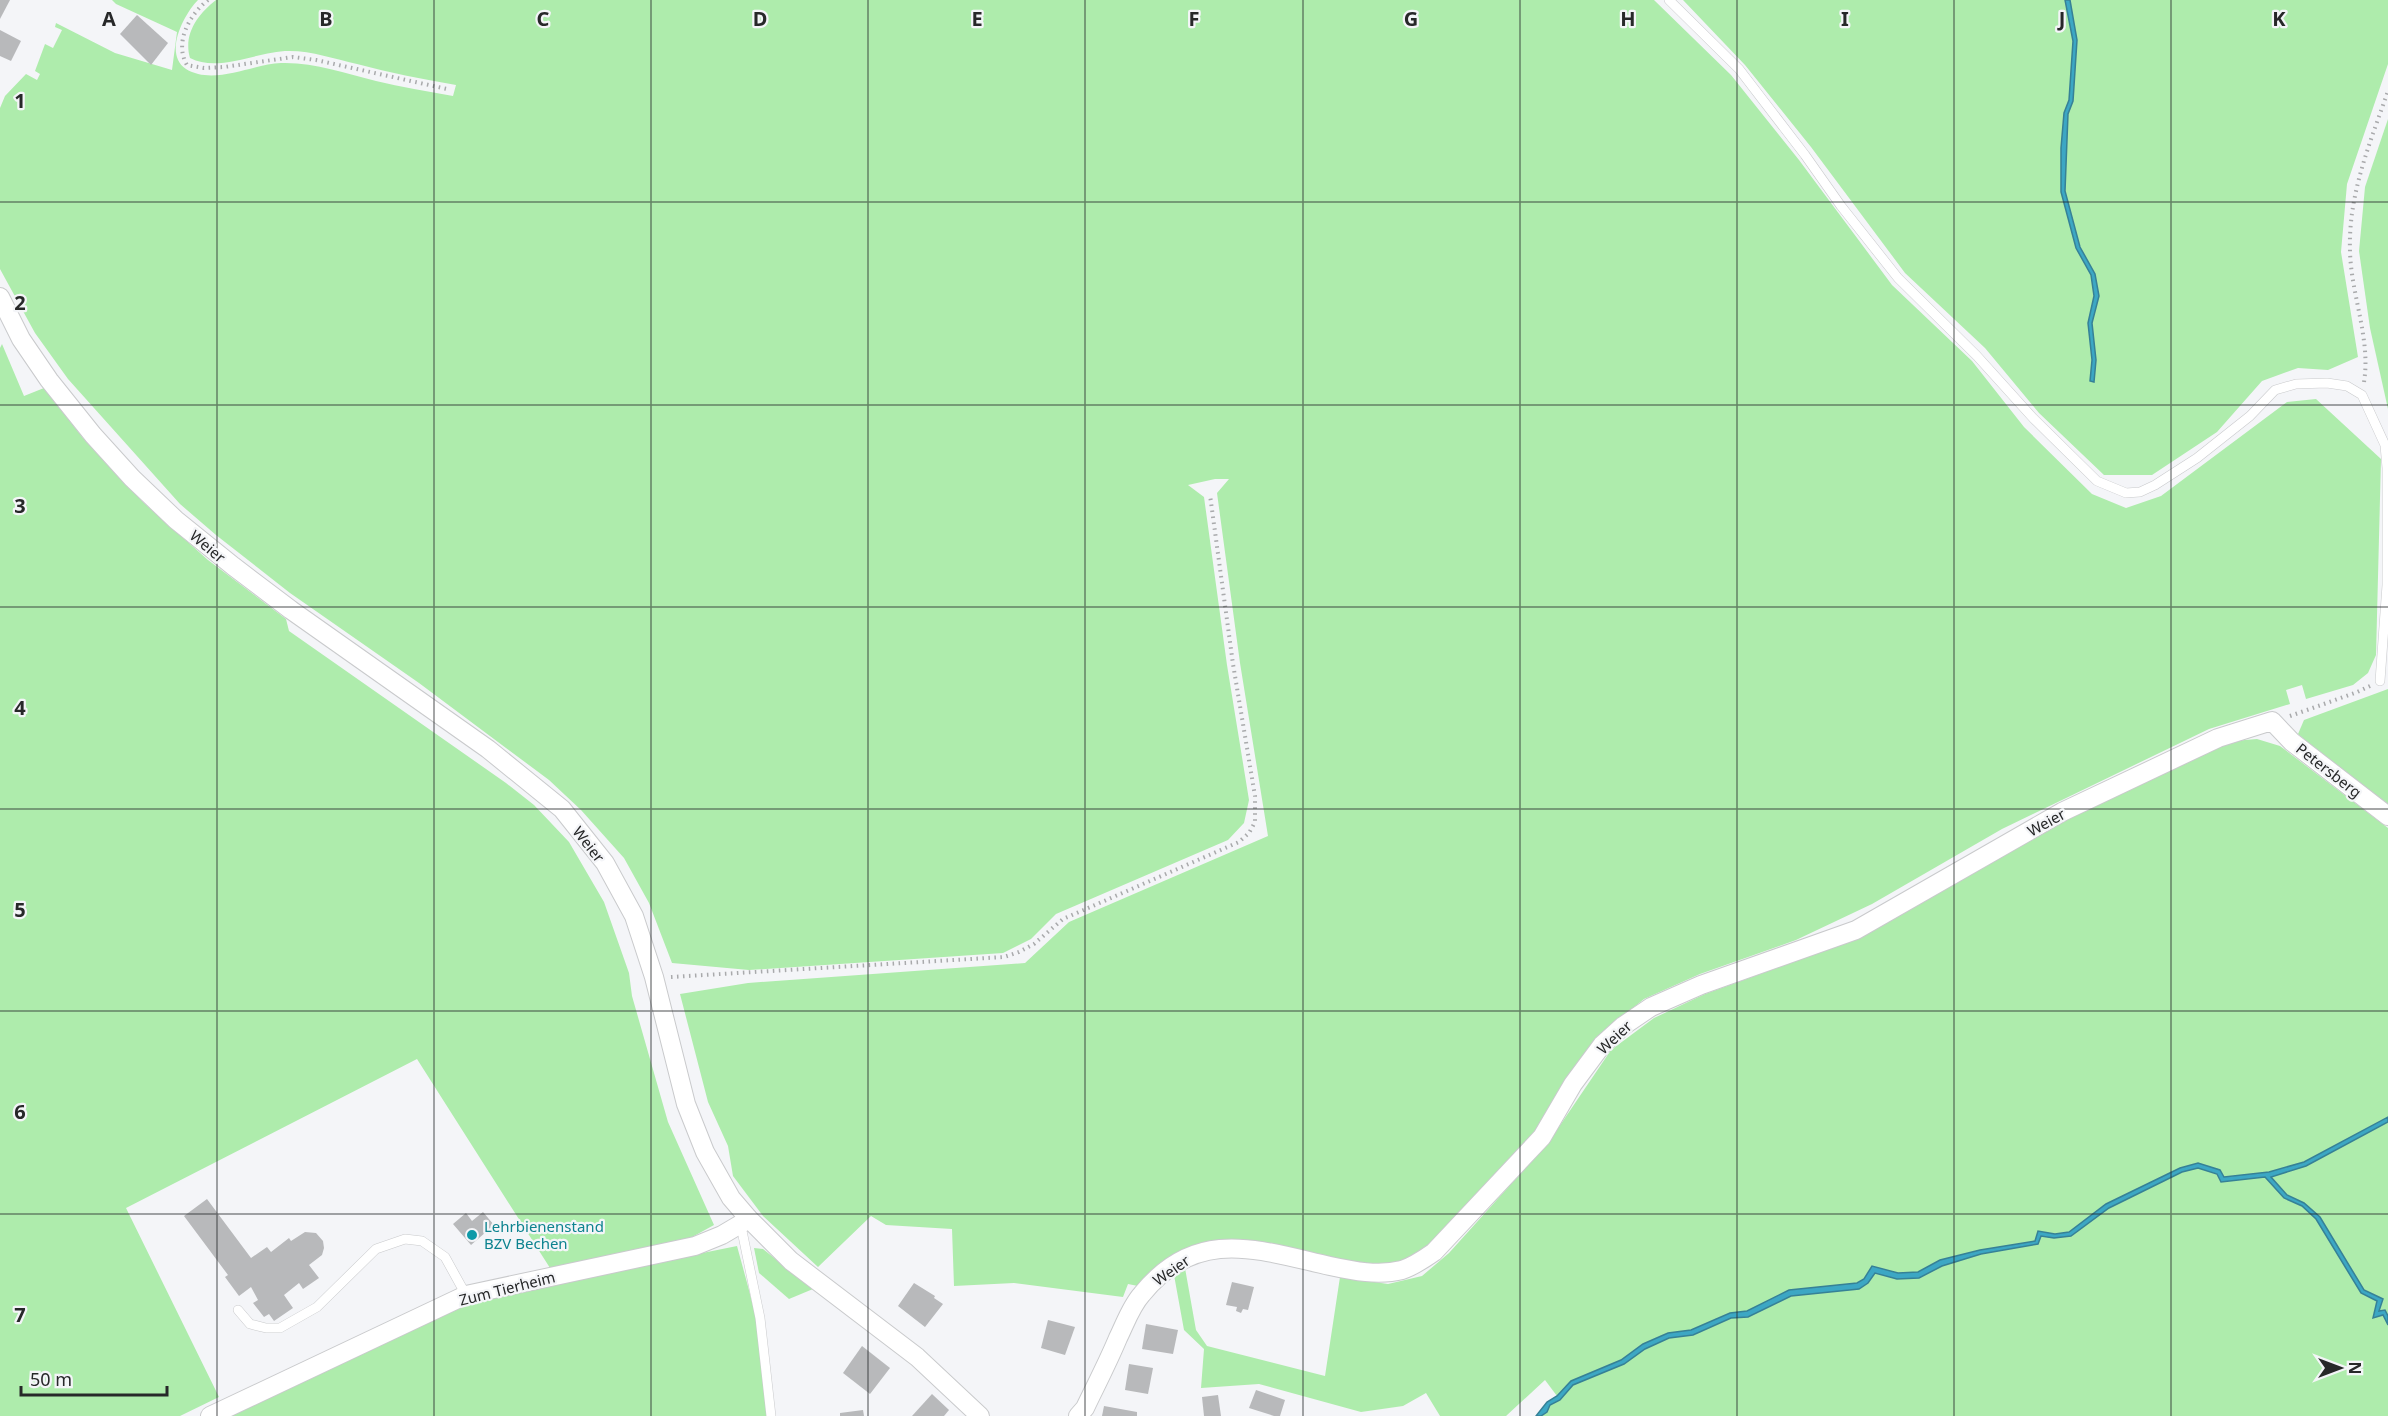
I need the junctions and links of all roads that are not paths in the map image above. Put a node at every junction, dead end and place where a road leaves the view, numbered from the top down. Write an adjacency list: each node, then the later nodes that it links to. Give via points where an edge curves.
1 (1670, 0): 3 (lane, via 1739,69 1898,278 2097,481 2126,493 2155,485 2197,458 2275,390 2296,384 2326,383 2347,386 2362,395 2385,445 2386,456 2387,585)
2 (0, 297): 6 (street, Weier, via 21,339 49,380 132,478 176,520 291,610 488,749 562,810 605,863 634,916 686,1104 705,1152)
3 (2380, 681)
4 (2272, 721): 5 (street, Petersberg, via 2292,742); 12 (street, Weier, via 2218,738 2062,812 1856,930 1701,985 1651,1007 1602,1045 1542,1137 1434,1252 1403,1270 1357,1272 1257,1249 1210,1249 1184,1258 1162,1273 1140,1296)
5 (2388, 816)
6 (745, 1223): 7 (street, Zum Tierheim, via 695,1246); 10 (lane); 11 (street, Weier, via 917,1357)
7 (466, 1295): 8 (lane, via 445,1257 422,1241 405,1239 376,1249 317,1307 280,1328 250,1323); 9 (street, Zum Tierheim)
8 (238, 1310)
9 (210, 1416)
10 (771, 1416)
11 (980, 1416)
12 (1078, 1416)

